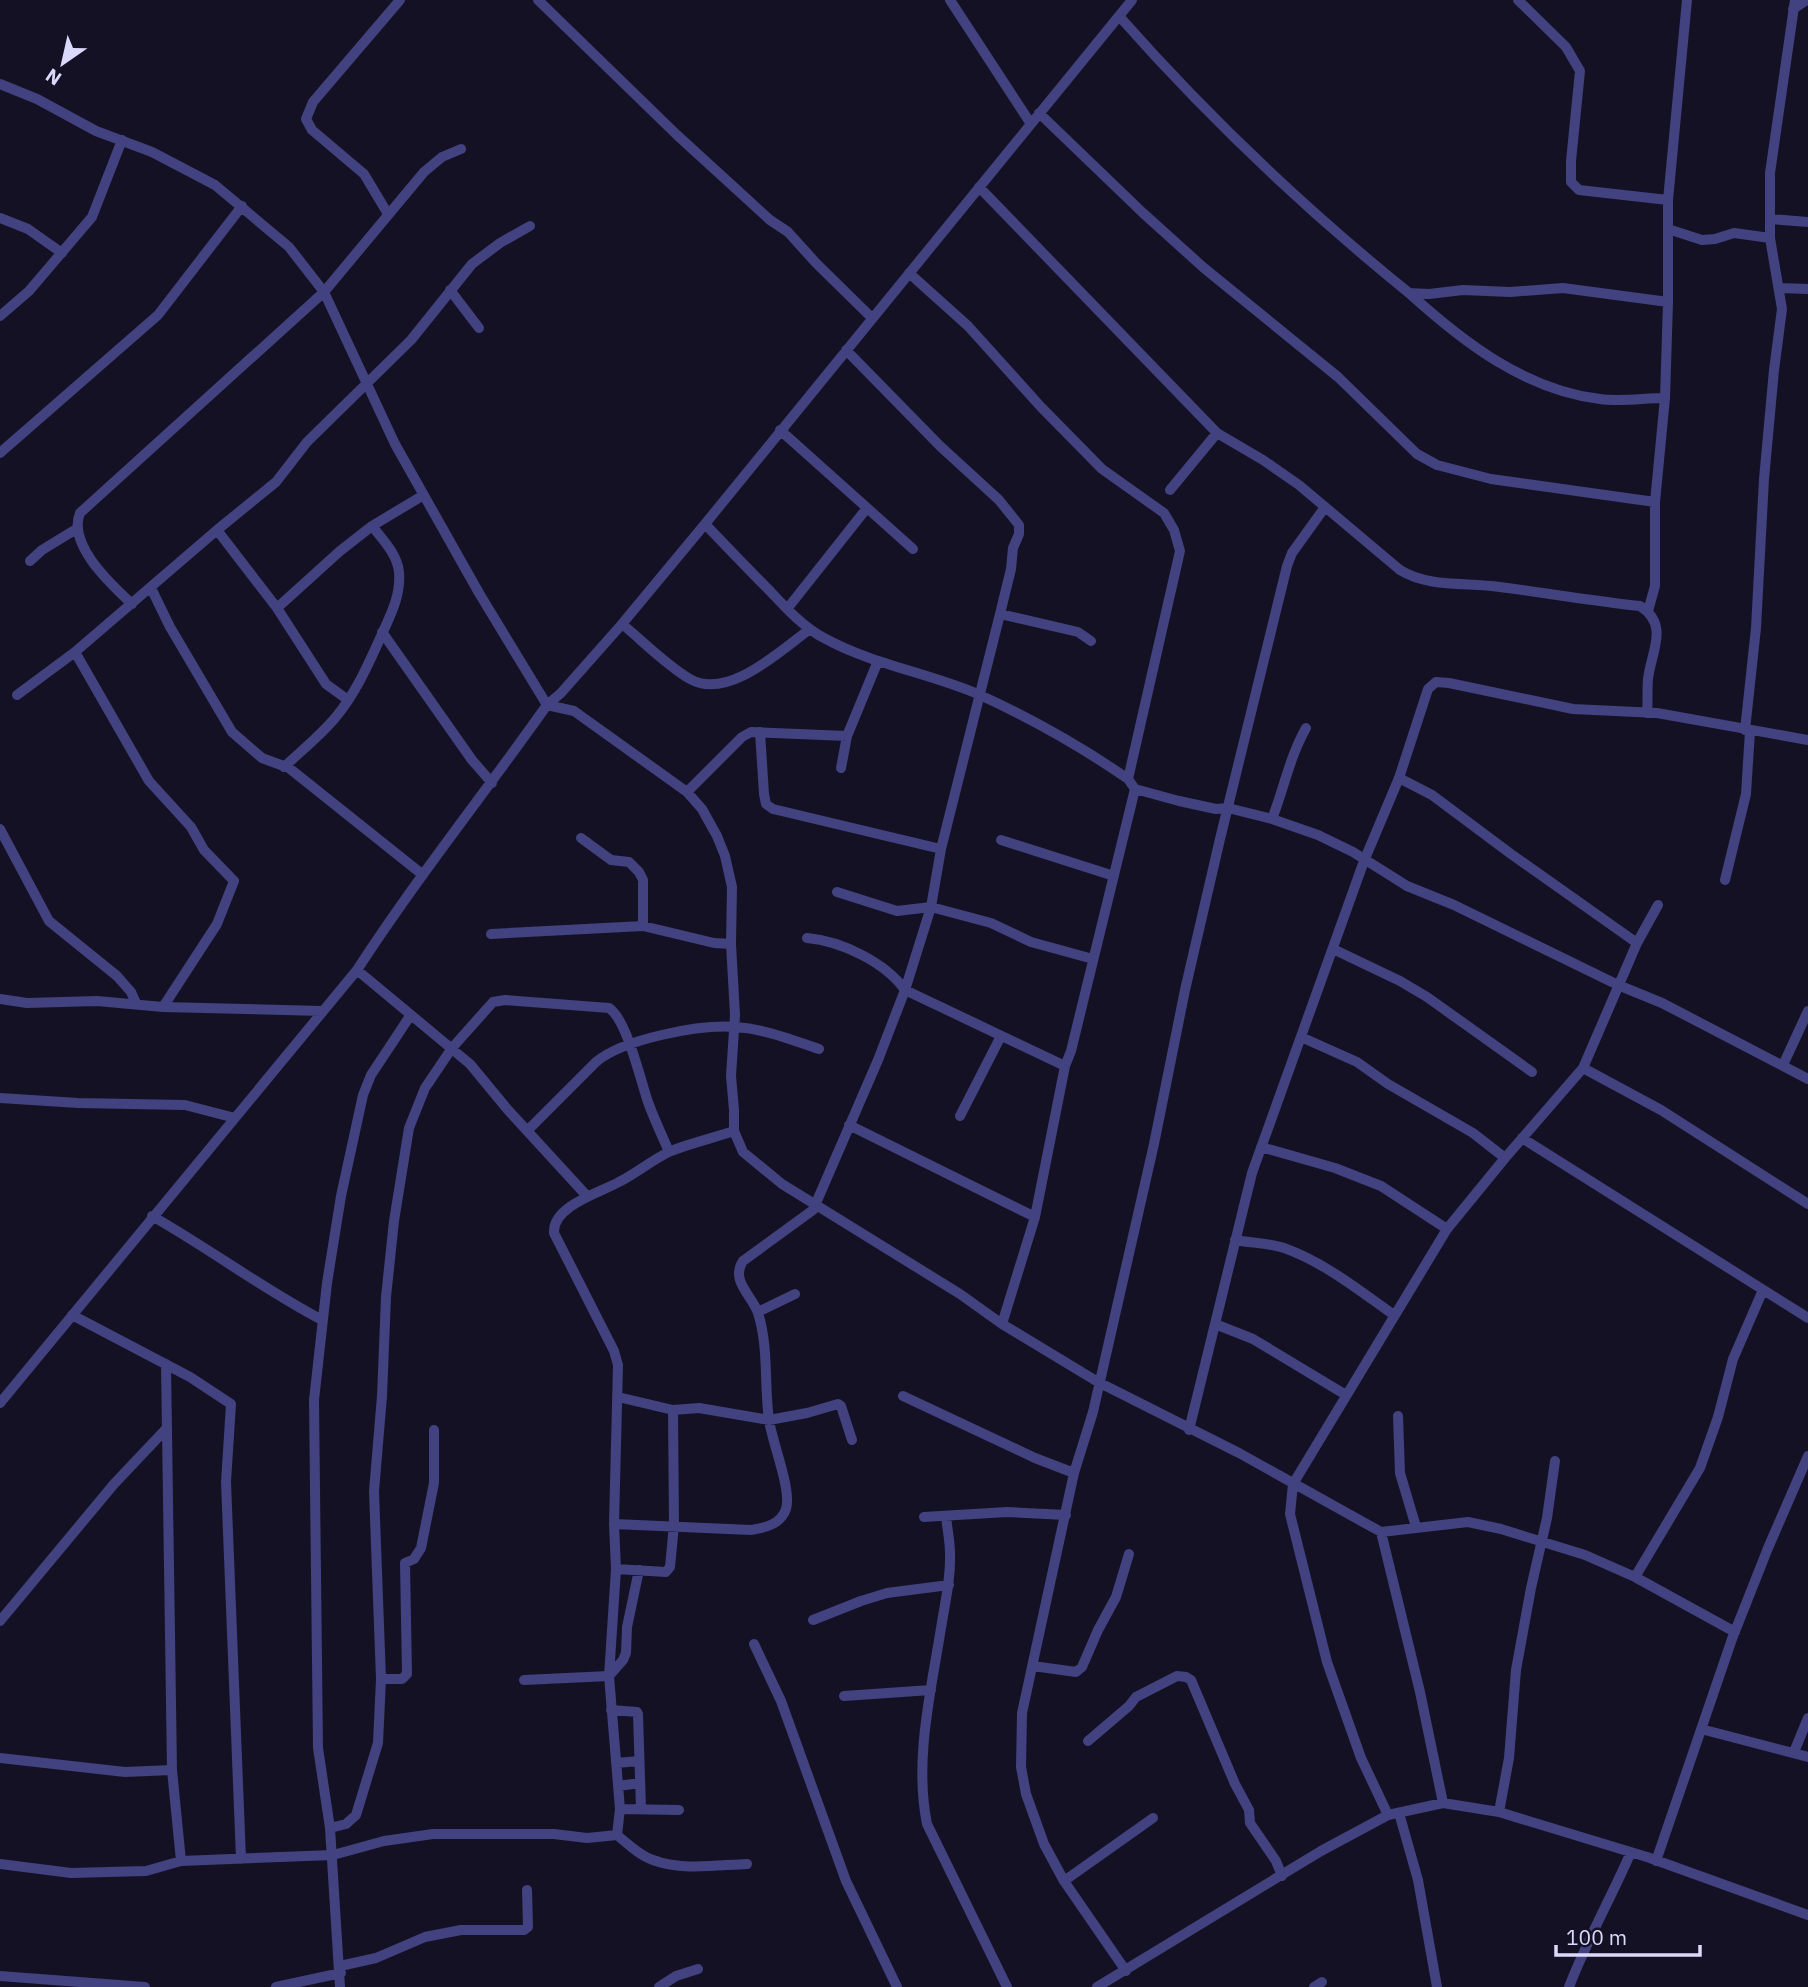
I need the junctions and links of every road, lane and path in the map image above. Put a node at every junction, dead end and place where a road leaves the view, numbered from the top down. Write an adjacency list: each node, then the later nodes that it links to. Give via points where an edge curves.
1 (400, 0): 18 (street, via 313,102 306,119 312,130 364,174)
2 (538, 0): 34 (street, via 677,135 788,233)
3 (950, 0): 12 (street)
4 (1132, 0): 9 (street)
5 (1518, 0): 16 (street, via 1566,47 1580,71 1571,182 1579,190)
6 (1687, 0): 16 (street)
7 (1807, 0): 8 (street)
8 (1794, 5): 20 (street, via 1770,173)
9 (1119, 16): 11 (street); 31 (street, via 1249,154)
10 (0, 84): 13 (street)
11 (1039, 113): 12 (street); 44 (street, via 1204,268 1338,377 1417,454 1437,465 1491,479)
12 (1031, 124): 15 (street)
13 (122, 141): 17 (street, via 215,185); 25 (street, via 92,217)
14 (461, 149): 18 (street, via 433,164)
15 (979, 187): 26 (street); 40 (street)
16 (1668, 200): 23 (street)
17 (242, 206): 30 (street, via 289,247); 41 (street, via 158,315)
18 (388, 214): 30 (street)
19 (0, 218): 25 (street, via 28,229)
20 (1770, 219): 21 (street); 24 (street)
21 (1808, 222)
22 (530, 226): 29 (street, via 472,264)
23 (1668, 229): 24 (street, via 1702,240 1734,233); 32 (street)
24 (1770, 237): 27 (street)
25 (62, 253): 33 (street)
26 (909, 273): 34 (street); 79 (street, via 968,326 1102,469 1164,513 1174,530 1180,551)
27 (1780, 288): 28 (street); 71 (street, via 1782,309 1764,479)
28 (1808, 289)
29 (450, 290): 35 (street); 37 (street, via 411,340)
30 (324, 292): 37 (street); 49 (street, via 80,513)
31 (1409, 293): 32 (street, via 1563,288); 38 (street, via 1452,331 1553,389 1604,400)
32 (1668, 302): 38 (street)
33 (0, 316)
34 (872, 318): 36 (street)
35 (479, 328)
36 (846, 350): 39 (street); 58 (street, via 1019,525)
37 (367, 383): 43 (street); 50 (street, via 307,442 276,482)
38 (1665, 398): 44 (street)
39 (780, 430): 46 (street); 47 (street)
40 (1217, 433): 42 (street); 45 (street, via 1290,478)
41 (0, 453)
42 (1170, 491)
43 (422, 495): 48 (street); 68 (street)
44 (1655, 502): 57 (street, via 1655,586)
45 (1325, 508): 57 (street, via 1411,578 1498,586 1640,606); 81 (street, via 1287,566)
46 (867, 509): 51 (street); 56 (street)
47 (705, 524): 56 (street); 59 (street)
48 (372, 526): 55 (street); 61 (street, via 392,552 399,572 398,593)
49 (78, 528): 52 (street); 54 (street, via 95,568)
50 (217, 530): 53 (street); 55 (street)
51 (913, 549)
52 (30, 561)
53 (150, 588): 54 (street); 75 (street, via 232,732 262,758)
54 (132, 604): 63 (street)
55 (277, 608): 67 (street, via 326,684)
56 (788, 609): 60 (street)
57 (1648, 611): 69 (street, via 1657,630)
58 (1000, 614): 62 (street, via 1078,632); 66 (street)
59 (622, 624): 60 (street, via 692,680 704,684 722,684 739,677); 68 (street)
60 (810, 629): 64 (street)
61 (382, 632): 67 (street); 78 (street)
62 (1091, 641)
63 (75, 652): 65 (street); 106 (street, via 149,781 234,881 217,924)
64 (878, 661): 66 (street); 73 (street)
65 (17, 695)
66 (981, 696): 79 (street, via 1090,753); 86 (street)
67 (348, 700): 75 (street, via 334,720)
68 (547, 705): 78 (street); 80 (street, via 575,711)
69 (1647, 713): 71 (street); 77 (street, via 1573,709 1436,682 1424,699)
70 (1306, 728): 82 (street)
71 (1748, 731): 74 (street); 90 (street, via 1742,816)
72 (760, 732): 73 (street); 80 (street, via 742,737); 86 (street, via 764,794 773,809)
73 (846, 736): 76 (street)
74 (1808, 740)
75 (284, 766): 88 (street)
76 (841, 768)
77 (1399, 778): 87 (street); 97 (street, via 1432,795)
78 (492, 783): 88 (street)
79 (1132, 784): 81 (street, via 1179,801); 89 (street)
80 (687, 792): 98 (street, via 702,809 724,856 732,887)
81 (1228, 808): 82 (street); 148 (street)
82 (1272, 819): 87 (street, via 1318,835)
83 (0, 829): 105 (street, via 50,921 117,976)
84 (581, 838): 94 (street, via 611,860 629,862 639,872)
85 (1001, 840): 89 (street)
86 (941, 849): 93 (street)
87 (1364, 861): 99 (street); 102 (street, via 1407,886)
88 (423, 875): 101 (street)
89 (1114, 876): 100 (street)
90 (1725, 880)
91 (837, 892): 93 (street, via 897,911)
92 (1658, 905): 97 (street)
93 (930, 907): 100 (street); 103 (street)
94 (643, 926): 95 (street); 98 (street)
95 (491, 934)
96 (807, 938): 103 (street, via 854,951 889,973)
97 (1637, 943): 102 (street)
98 (731, 944): 110 (street)
99 (1333, 949): 112 (street); 119 (street, via 1409,986)
100 (1093, 959): 117 (street)
101 (357, 970): 107 (street); 109 (street)
102 (1618, 985): 116 (street); 118 (street)
103 (905, 990): 111 (street); 124 (street)
104 (0, 999): 105 (street)
105 (136, 1003): 106 (street)
106 (163, 1007): 107 (street)
107 (323, 1011): 123 (street)
108 (1808, 1011): 116 (street)
109 (410, 1016): 114 (street); 144 (street, via 363,1095 341,1196)
110 (734, 1026): 113 (street); 115 (street); 126 (street)
111 (1001, 1036): 117 (street); 122 (street)
112 (1301, 1037): 128 (street); 130 (street, via 1357,1062 1473,1133)
113 (628, 1043): 114 (street, via 609,1007 499,1000); 125 (street, via 605,1054); 129 (street)
114 (452, 1048): 125 (street); 185 (street, via 425,1088 409,1128 394,1221 374,1491)
115 (819, 1049)
116 (1783, 1065): 120 (street)
117 (1065, 1066): 135 (street)
118 (1583, 1068): 127 (street); 132 (street, via 1661,1110)
119 (1532, 1072)
120 (1808, 1079)
121 (0, 1098): 123 (street, via 185,1105)
122 (960, 1116)
123 (235, 1118): 134 (street)
124 (849, 1125): 133 (street); 135 (street)
125 (527, 1131): 131 (street)
126 (734, 1131): 129 (street); 133 (street, via 743,1152)
127 (1522, 1138): 130 (street); 138 (street)
128 (1261, 1147): 136 (street, via 1361,1177); 137 (street)
129 (669, 1152): 131 (street, via 617,1184)
130 (1505, 1158): 136 (street)
131 (586, 1195): 151 (street, via 558,1219 554,1233 614,1350)
132 (1808, 1204)
133 (815, 1206): 140 (street, via 738,1269 739,1280); 145 (street)
134 (152, 1216): 141 (street); 144 (street, via 279,1298)
135 (1035, 1217): 145 (street)
136 (1447, 1229): 142 (street)
137 (1235, 1240): 142 (street, via 1283,1248 1314,1262); 146 (street)
138 (1763, 1290): 143 (street); 175 (street, via 1733,1359 1700,1468)
139 (794, 1294): 140 (street)
140 (758, 1312): 155 (street, via 764,1336)
141 (72, 1315): 147 (street); 152 (street)
142 (1394, 1315): 149 (street)
143 (1808, 1318)
144 (322, 1320): 208 (street, via 314,1400 317,1748)
145 (1002, 1324): 148 (street)
146 (1215, 1324): 149 (street, via 1253,1339); 158 (street)
147 (166, 1364): 156 (street); 212 (street, via 231,1404 226,1482)
148 (1098, 1382): 158 (street); 162 (street)
149 (1346, 1395): 163 (street)
150 (903, 1396): 162 (street)
151 (618, 1397): 153 (street); 167 (street)
152 (0, 1403)
153 (673, 1410): 155 (street, via 699,1408); 168 (street)
154 (1398, 1416): 169 (street, via 1400,1473)
155 (769, 1420): 159 (street, via 838,1404); 168 (street, via 787,1499 781,1519 751,1530)
156 (166, 1429): 178 (street); 198 (street)
157 (434, 1430): 185 (street, via 434,1483 421,1548 405,1563 407,1674 402,1679)
158 (1189, 1430): 163 (street)
159 (852, 1440)
160 (1808, 1456): 181 (street)
161 (1555, 1461): 171 (street)
162 (1074, 1473): 164 (street)
163 (1293, 1484): 170 (street); 206 (street, via 1290,1514 1327,1662 1361,1758)
164 (1066, 1515): 165 (street); 183 (street)
165 (946, 1516): 166 (street); 176 (street)
166 (924, 1517)
167 (614, 1524): 168 (street); 173 (street)
168 (674, 1525): 174 (street, via 670,1567 666,1572)
169 (1416, 1527): 170 (street); 171 (street, via 1468,1522)
170 (1381, 1532): 201 (street)
171 (1542, 1541): 175 (street); 205 (street, via 1516,1670 1509,1758)
172 (1129, 1554): 183 (street, via 1116,1597 1082,1667 1076,1672)
173 (616, 1569): 174 (street); 180 (street)
174 (639, 1570): 179 (street)
175 (1635, 1577): 181 (street)
176 (948, 1585): 177 (street, via 887,1593); 187 (street)
177 (813, 1620)
178 (0, 1621)
179 (627, 1627): 180 (street); 184 (street, via 623,1660)
180 (613, 1628): 184 (street)
181 (1735, 1632): 191 (street)
182 (754, 1644): 229 (street, via 781,1701 846,1881)
183 (1033, 1666): 218 (street, via 1022,1713 1021,1767 1044,1844)
184 (609, 1676): 186 (street); 189 (street)
185 (382, 1679): 208 (street, via 378,1743 362,1799 356,1815 346,1824)
186 (524, 1679)
187 (931, 1690): 188 (street); 230 (street, via 921,1796 927,1824)
188 (844, 1696)
189 (611, 1710): 196 (street, via 637,1712); 197 (street)
190 (1808, 1717): 193 (street)
191 (1701, 1730): 193 (street); 214 (street)
192 (1088, 1741): 217 (street, via 1136,1697 1177,1676 1191,1680 1249,1810 1250,1823)
193 (1794, 1752): 194 (street)
194 (1808, 1757)
195 (0, 1758): 198 (street, via 125,1772)
196 (639, 1761): 197 (street); 199 (street)
197 (616, 1763): 200 (street)
198 (172, 1770): 213 (street)
199 (640, 1783): 200 (street); 203 (street)
200 (618, 1786): 202 (street)
201 (1443, 1803): 205 (street); 206 (street)
202 (620, 1809): 203 (street); 209 (street)
203 (641, 1809): 204 (street)
204 (679, 1810)
205 (1499, 1812): 210 (street)
206 (1394, 1814): 217 (street); 232 (street, via 1418,1880)
207 (1153, 1818): 218 (street)
208 (330, 1828): 211 (street)
209 (617, 1835): 211 (street, via 433,1834); 216 (street, via 646,1857 667,1863)
210 (1631, 1852): 214 (street); 233 (street)
211 (333, 1855): 212 (street); 221 (street)
212 (241, 1859): 213 (street)
213 (181, 1861): 215 (street, via 146,1871 96,1872)
214 (1656, 1861): 220 (street)
215 (0, 1864)
216 (747, 1864)
217 (1282, 1876): 223 (street)
218 (1064, 1881): 223 (street)
219 (527, 1890): 221 (street, via 528,1927 524,1930 461,1930 425,1937)
220 (1808, 1915)
221 (341, 1969): 226 (street); 227 (street)
222 (698, 1969): 228 (street)
223 (1126, 1971): 231 (street)
224 (0, 1976): 225 (street)
225 (145, 1987)
226 (276, 1987)
227 (340, 1987)
228 (660, 1987)
229 (897, 1987)
230 (1007, 1987)
231 (1097, 1987)
232 (1437, 1987)
233 (1569, 1987)

